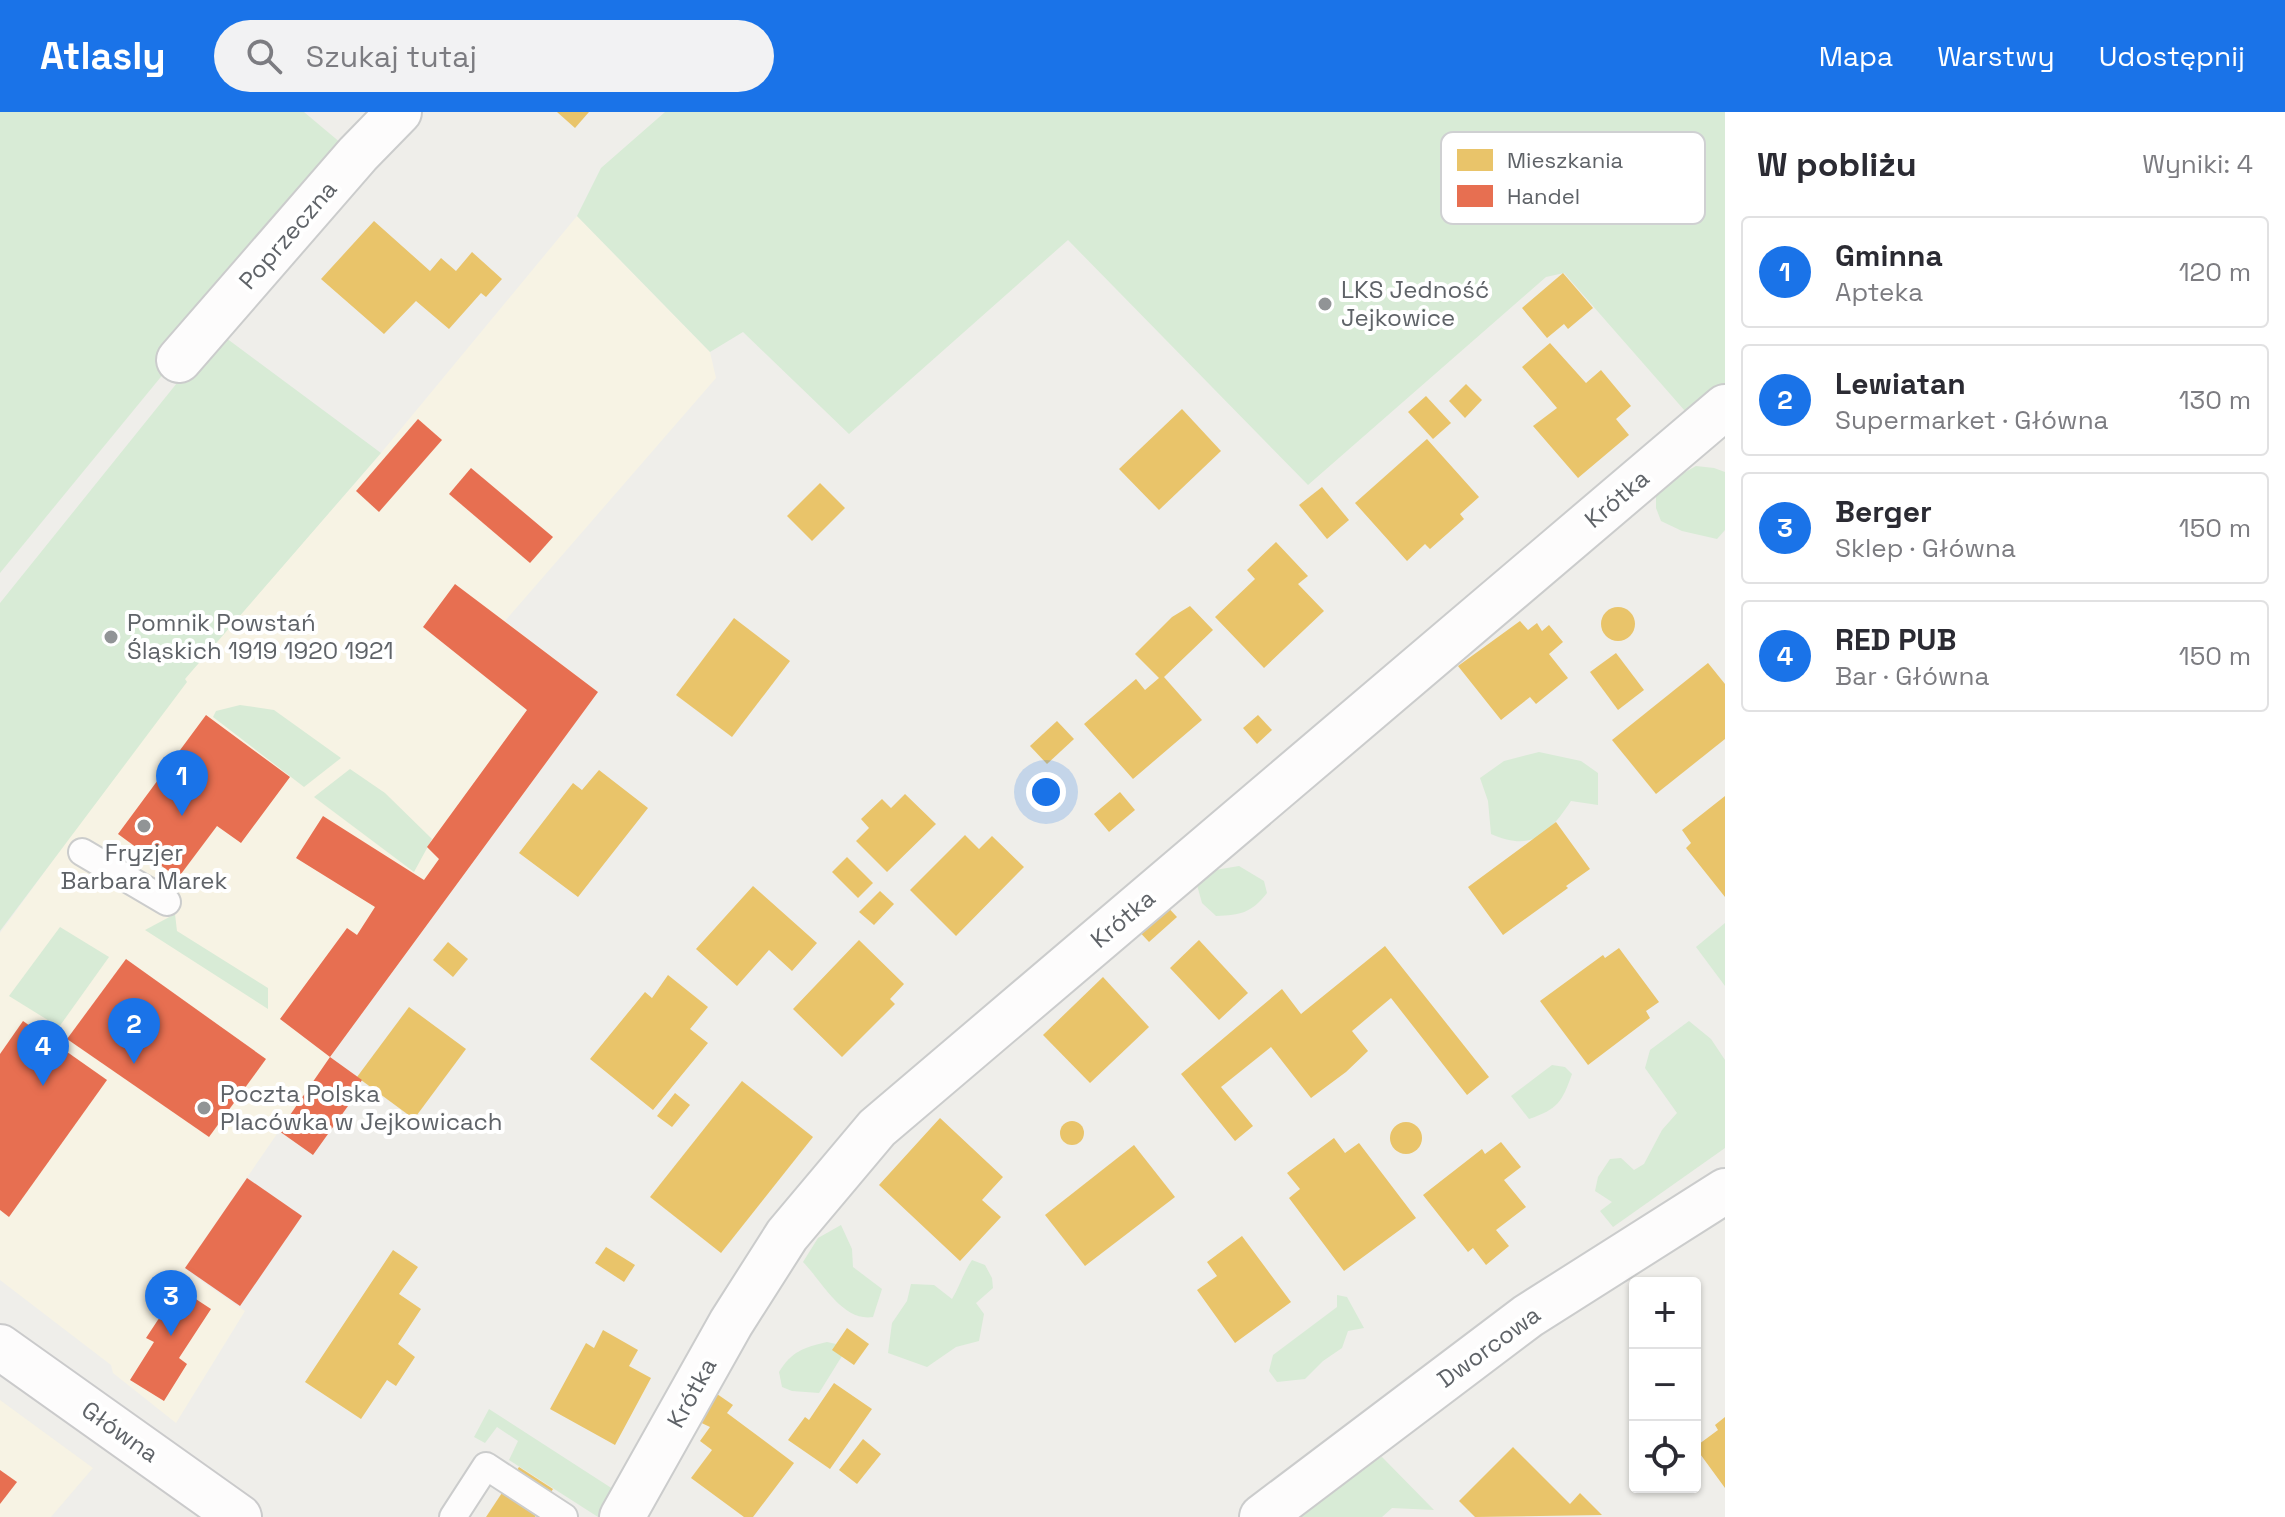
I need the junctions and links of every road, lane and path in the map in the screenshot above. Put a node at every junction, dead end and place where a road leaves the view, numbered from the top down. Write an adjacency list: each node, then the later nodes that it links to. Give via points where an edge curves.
1 (399, 112): 2 (street, Poprzeczna)
2 (179, 360)
3 (1725, 407): 11 (street, Krótka, via 877,1128 787,1235)
4 (82, 852): 5 (lane)
5 (167, 902)
6 (1725, 1191): 12 (street, Dworcowa, via 1528,1316)
7 (0, 1347): 9 (street, Główna)
8 (463, 1514): 10 (lane, via 486,1466)
9 (239, 1517)
10 (564, 1517)
11 (622, 1517)
12 (1262, 1517)

